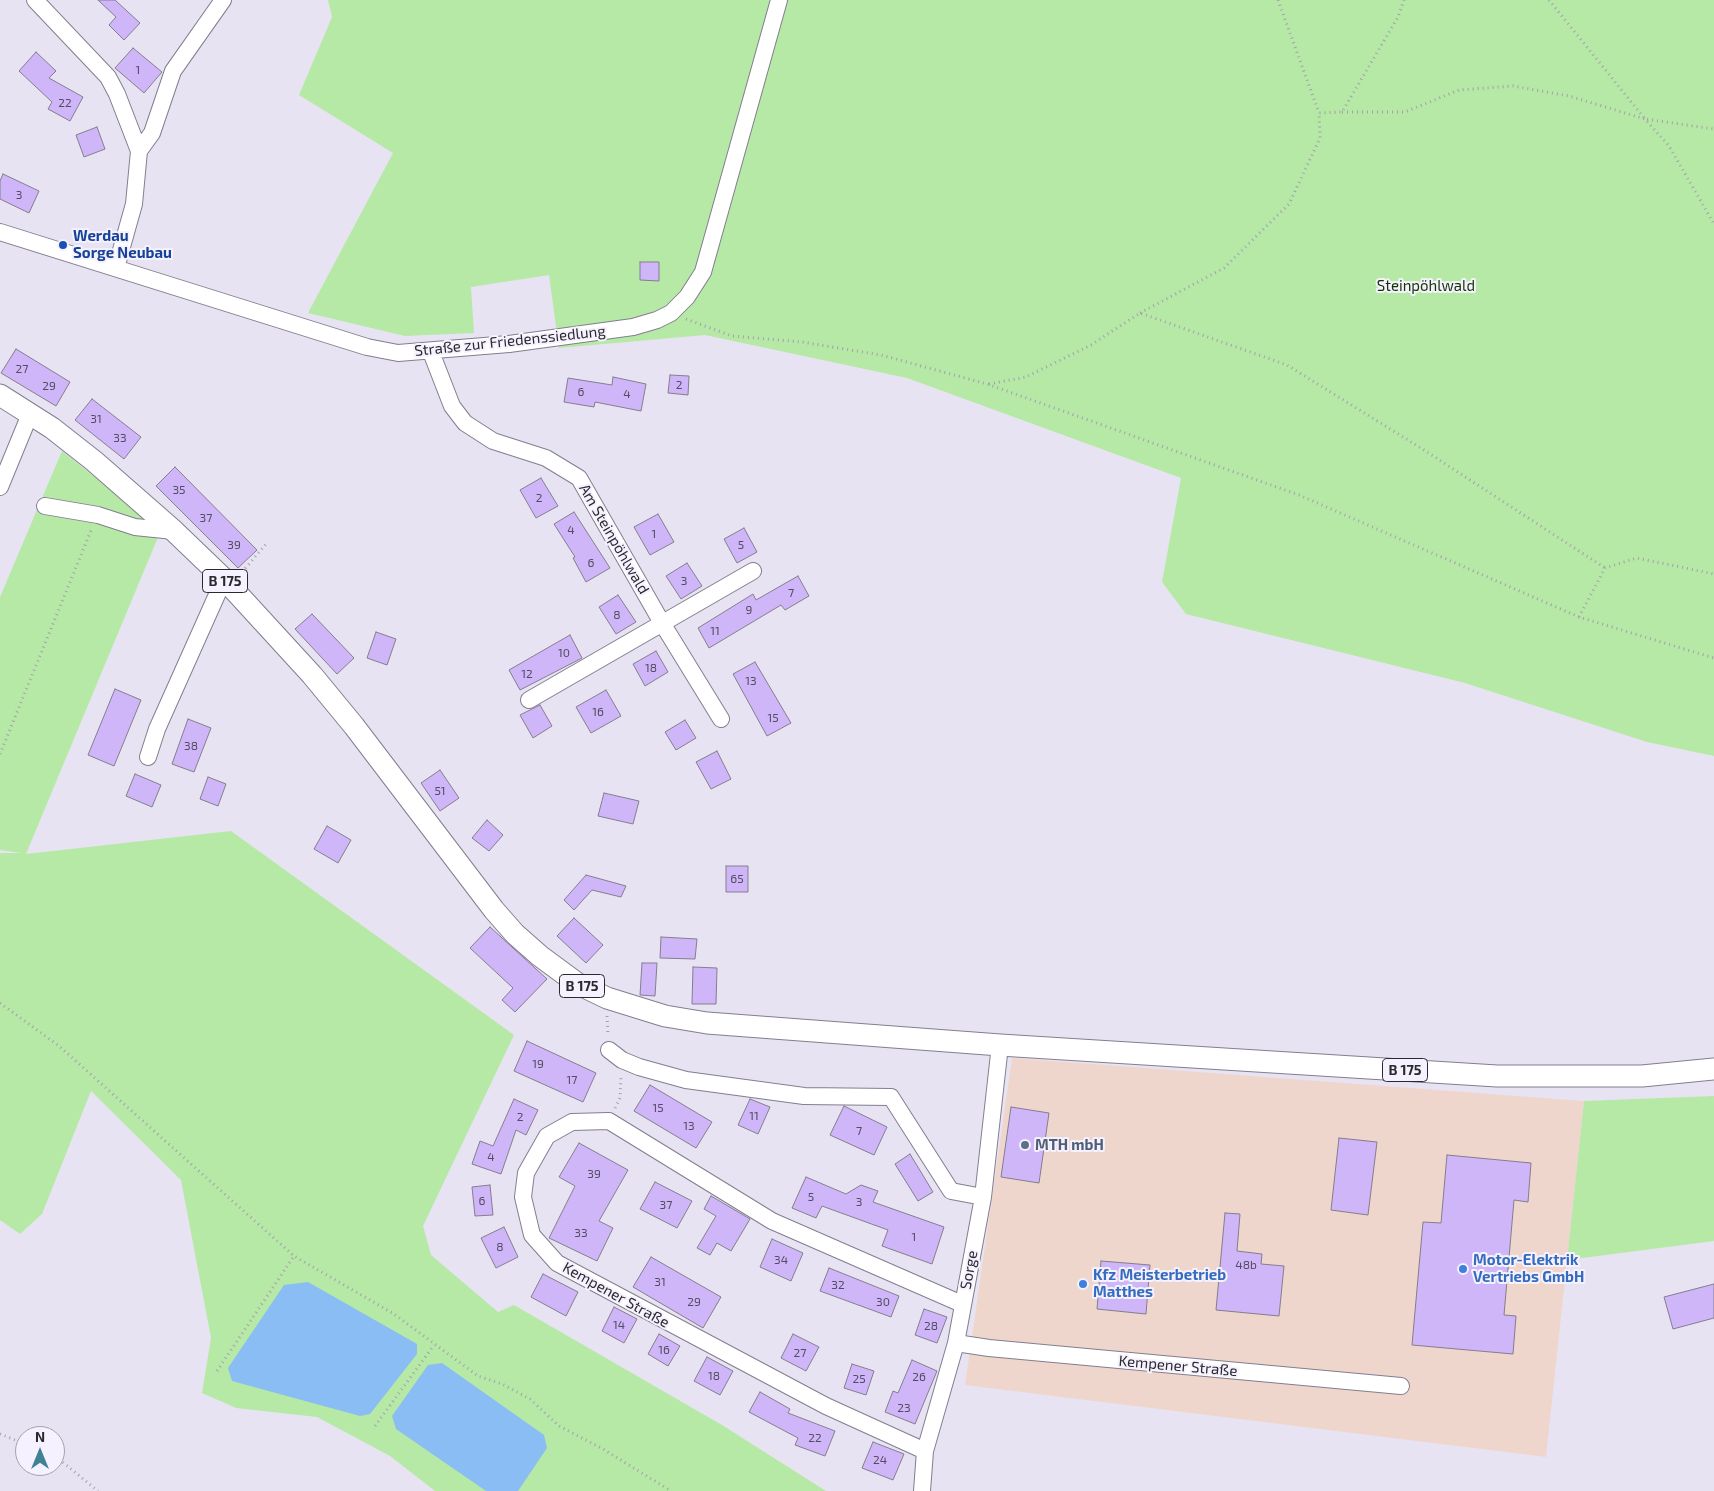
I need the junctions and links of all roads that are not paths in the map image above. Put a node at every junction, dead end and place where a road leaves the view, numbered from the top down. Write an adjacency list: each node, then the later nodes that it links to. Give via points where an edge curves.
1 (36, 0): 4 (street, via 108,77)
2 (223, 0): 4 (street, via 173,71 152,134)
3 (779, 0): 7 (street, Straße zur Friedenssiedlung, via 702,272 687,297 670,313 633,327)
4 (139, 151): 6 (street, via 134,204)
5 (0, 232): 6 (street, Straße zur Friedenssiedlung)
6 (116, 268): 7 (street, Straße zur Friedenssiedlung, via 367,347 398,353)
7 (431, 352): 15 (street, Am Steinpöhlwald, via 452,406 465,423 493,441 546,458 579,478)
8 (0, 395): 9 (main road, B 175)
9 (30, 414): 10 (street); 12 (main road, B 175, via 94,461)
10 (0, 487)
11 (45, 506): 12 (street, via 98,515 135,526)
12 (174, 531): 14 (main road, B 175)
13 (753, 572): 15 (street)
14 (227, 583): 18 (street, via 157,729); 19 (main road, B 175, via 354,726 515,934 578,984 607,998 665,1016 707,1023)
15 (662, 624): 16 (street); 17 (street, Am Steinpöhlwald)
16 (529, 700)
17 (721, 719)
18 (148, 757)
19 (1000, 1045): 21 (main road, B 175, via 1497,1076 1642,1076); 22 (street, Sorge)
20 (616, 1055): 22 (street, via 639,1068 686,1080 804,1096 891,1097 951,1191)
21 (1714, 1069)
22 (983, 1197): 23 (street, Sorge)
23 (962, 1304): 24 (street, Sorge); 26 (street, Kempener Straße, via 772,1221 609,1121 572,1122 547,1136 526,1173 523,1197 532,1235 557,1263 826,1406)
24 (956, 1343): 25 (street, Kempener Straße); 26 (street, Sorge)
25 (1401, 1386)
26 (925, 1450): 27 (street, Sorge)
27 (922, 1491)

